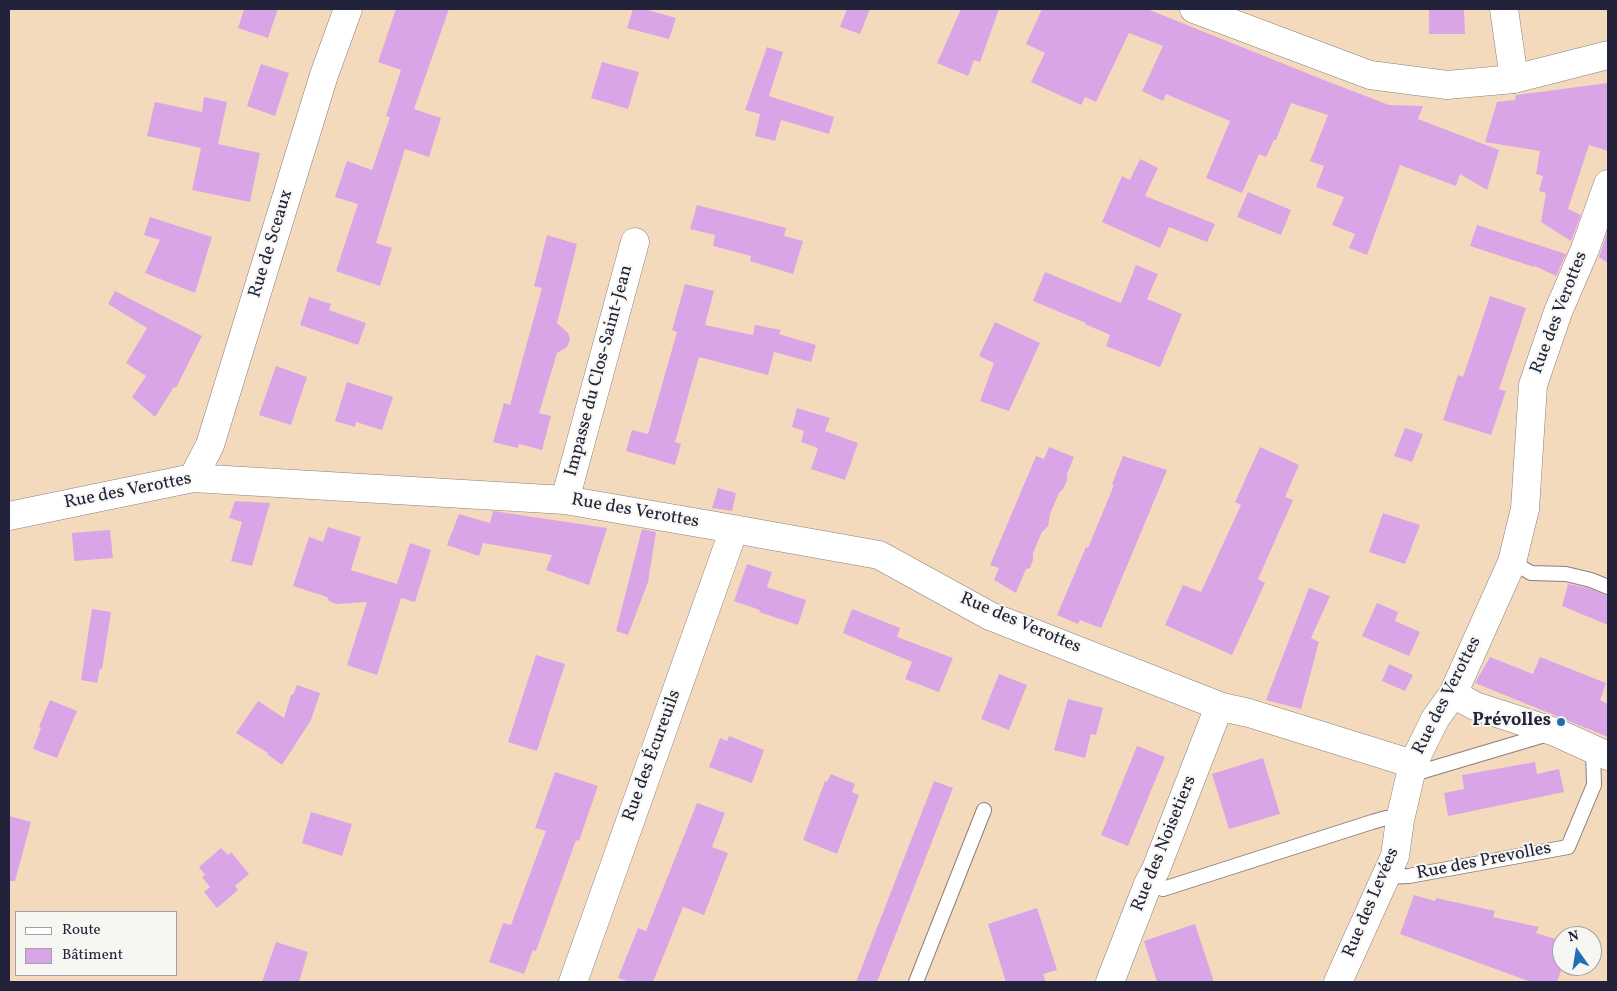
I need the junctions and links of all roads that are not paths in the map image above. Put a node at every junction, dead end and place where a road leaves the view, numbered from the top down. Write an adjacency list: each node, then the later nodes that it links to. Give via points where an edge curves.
1 (348, 9): 8 (street, Rue de Sceaux, via 324,75 210,445)
2 (1194, 9): 5 (street, via 1370,75 1447,85)
3 (1504, 9): 5 (street)
4 (1608, 55): 5 (street)
5 (1514, 78)
6 (1608, 184): 12 (street, Rue des Verottes, via 1533,385 1526,509)
7 (635, 242): 9 (street, Impasse du Clos-Saint-Jean)
8 (193, 478): 9 (street, Rue des Verottes); 10 (street, Rue des Verottes)
9 (565, 500): 11 (street, Rue des Verottes)
10 (9, 516)
11 (734, 529): 15 (street, Rue des Verottes, via 879,555 990,616); 23 (street, Rue des Écureuils)
12 (1512, 562): 13 (lane, via 1532,573 1566,574); 14 (street, Rue des Verottes)
13 (1608, 587)
14 (1453, 694): 16 (street, Rue des Prevolles, via 1474,706); 18 (street, Rue des Verottes, via 1435,719)
15 (1222, 707): 18 (street, Rue des Verottes, via 1249,713); 22 (street, Rue des Noisetiers)
16 (1555, 732): 17 (street, Rue des Prevolles); 18 (lane)
17 (1601, 752): 21 (lane, Rue des Prevolles, via 1594,785 1568,847 1409,876)
18 (1412, 770): 20 (street, Rue des Levées)
19 (984, 810): 24 (lane)
20 (1400, 820): 21 (street, Rue des Levées, via 1396,856); 22 (lane, via 1386,818 1372,822 1163,889)
21 (1386, 877): 26 (street, Rue des Levées)
22 (1148, 884): 25 (street, Rue des Noisetiers)
23 (573, 982)
24 (916, 982)
25 (1110, 982)
26 (1338, 982)

